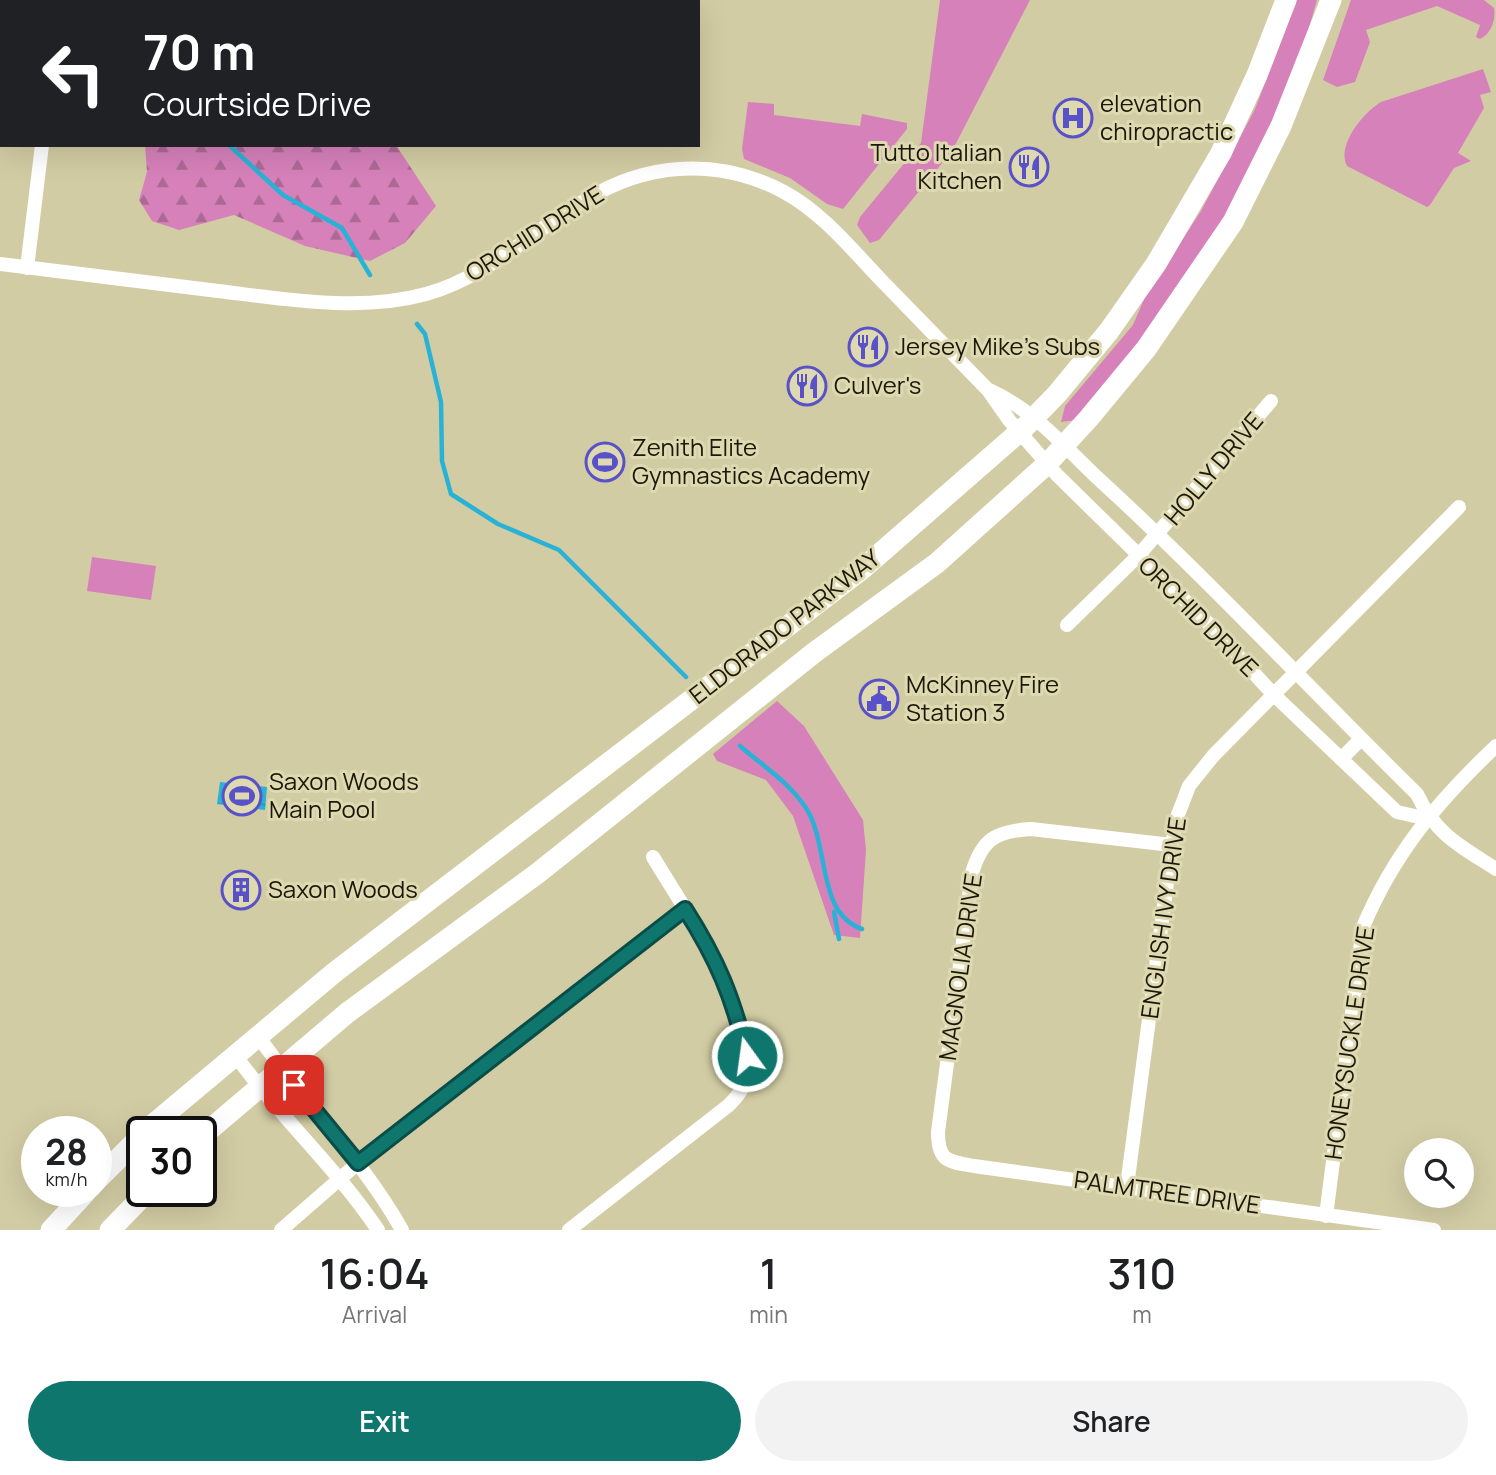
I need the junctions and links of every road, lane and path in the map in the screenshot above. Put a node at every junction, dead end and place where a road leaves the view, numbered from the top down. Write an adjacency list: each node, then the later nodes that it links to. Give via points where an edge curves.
1 (1286, 0): 8 (main road, ELDORADO PARKWAY, via 1221,153 1156,264 1109,331)
2 (1331, 0): 10 (main road, ELDORADO PARKWAY, via 1282,126 1233,222 1146,349)
3 (42, 147): 5 (street)
4 (0, 264): 5 (street, ORCHID DRIVE)
5 (27, 268): 6 (street, ORCHID DRIVE, via 280,298 376,301 425,294 467,279 626,178 657,169 699,167 743,176 785,193 823,221)
6 (988, 390): 8 (street, ORCHID DRIVE); 9 (street, ORCHID DRIVE)
7 (1271, 401): 13 (street, HOLLY DRIVE)
8 (1035, 416): 9 (main road, ELDORADO PARKWAY); 10 (street, ORCHID DRIVE)
9 (1019, 432): 11 (street, ORCHID DRIVE); 15 (main road, ELDORADO PARKWAY)
10 (1063, 447): 11 (main road, ELDORADO PARKWAY); 13 (street, ORCHID DRIVE)
11 (1047, 464): 14 (street, ORCHID DRIVE); 16 (main road, ELDORADO PARKWAY, via 976,530)
12 (1459, 507): 20 (street, ENGLISH IVY DRIVE)
13 (1158, 534): 14 (street, HOLLY DRIVE); 17 (street, ORCHID DRIVE)
14 (1138, 556): 18 (street, ORCHID DRIVE); 19 (street, HOLLY DRIVE)
15 (861, 570): 16 (main road); 30 (main road, ELDORADO PARKWAY, via 585,778)
16 (883, 603): 32 (main road, ELDORADO PARKWAY, via 538,873 347,1013)
17 (1226, 604): 18 (street); 20 (street, ORCHID DRIVE)
18 (1208, 623): 21 (street, ORCHID DRIVE)
19 (1067, 625)
20 (1296, 672): 21 (street, ENGLISH IVY DRIVE); 22 (street, ORCHID DRIVE)
21 (1273, 694): 24 (street, ORCHID DRIVE); 26 (street, ENGLISH IVY DRIVE, via 1189,786)
22 (1361, 739): 24 (street); 25 (street, ORCHID DRIVE, via 1417,794)
23 (1496, 746): 25 (street, HONEYSUCKLE DRIVE)
24 (1341, 759): 25 (street, ORCHID DRIVE, via 1397,812)
25 (1428, 819): 28 (street, ORCHID DRIVE); 44 (street, HONEYSUCKLE DRIVE, via 1381,883 1363,927)
26 (1172, 845): 39 (street, MAGNOLIA DRIVE, via 1031,829 1012,830 983,845 971,881 939,1144 945,1159); 41 (street, ENGLISH IVY DRIVE)
27 (653, 857): 29 (street)
28 (1496, 870)
29 (685, 909): 37 (street); 50 (street, via 733,997 747,1056 744,1084 729,1105)
30 (258, 1036): 31 (main road, ELDORADO PARKWAY); 32 (street)
31 (234, 1055): 33 (street); 34 (main road, ELDORADO PARKWAY)
32 (282, 1071): 33 (main road, ELDORADO PARKWAY); 37 (street)
33 (260, 1090): 35 (main road, ELDORADO PARKWAY); 40 (street)
34 (163, 1116)
35 (217, 1125)
36 (126, 1150): 38 (main road, ELDORADO PARKWAY)
37 (358, 1163): 40 (street); 49 (street)
38 (112, 1165)
39 (984, 1167): 41 (street, PALMTREE DRIVE)
40 (339, 1179): 47 (street); 48 (street)
41 (1127, 1186): 44 (street, PALMTREE DRIVE)
42 (72, 1207): 45 (main road)
43 (132, 1207): 46 (main road)
44 (1326, 1216): 51 (street, PALMTREE DRIVE)
45 (51, 1230)
46 (110, 1230)
47 (281, 1230)
48 (378, 1230)
49 (402, 1230)
50 (569, 1230)
51 (1434, 1230)

